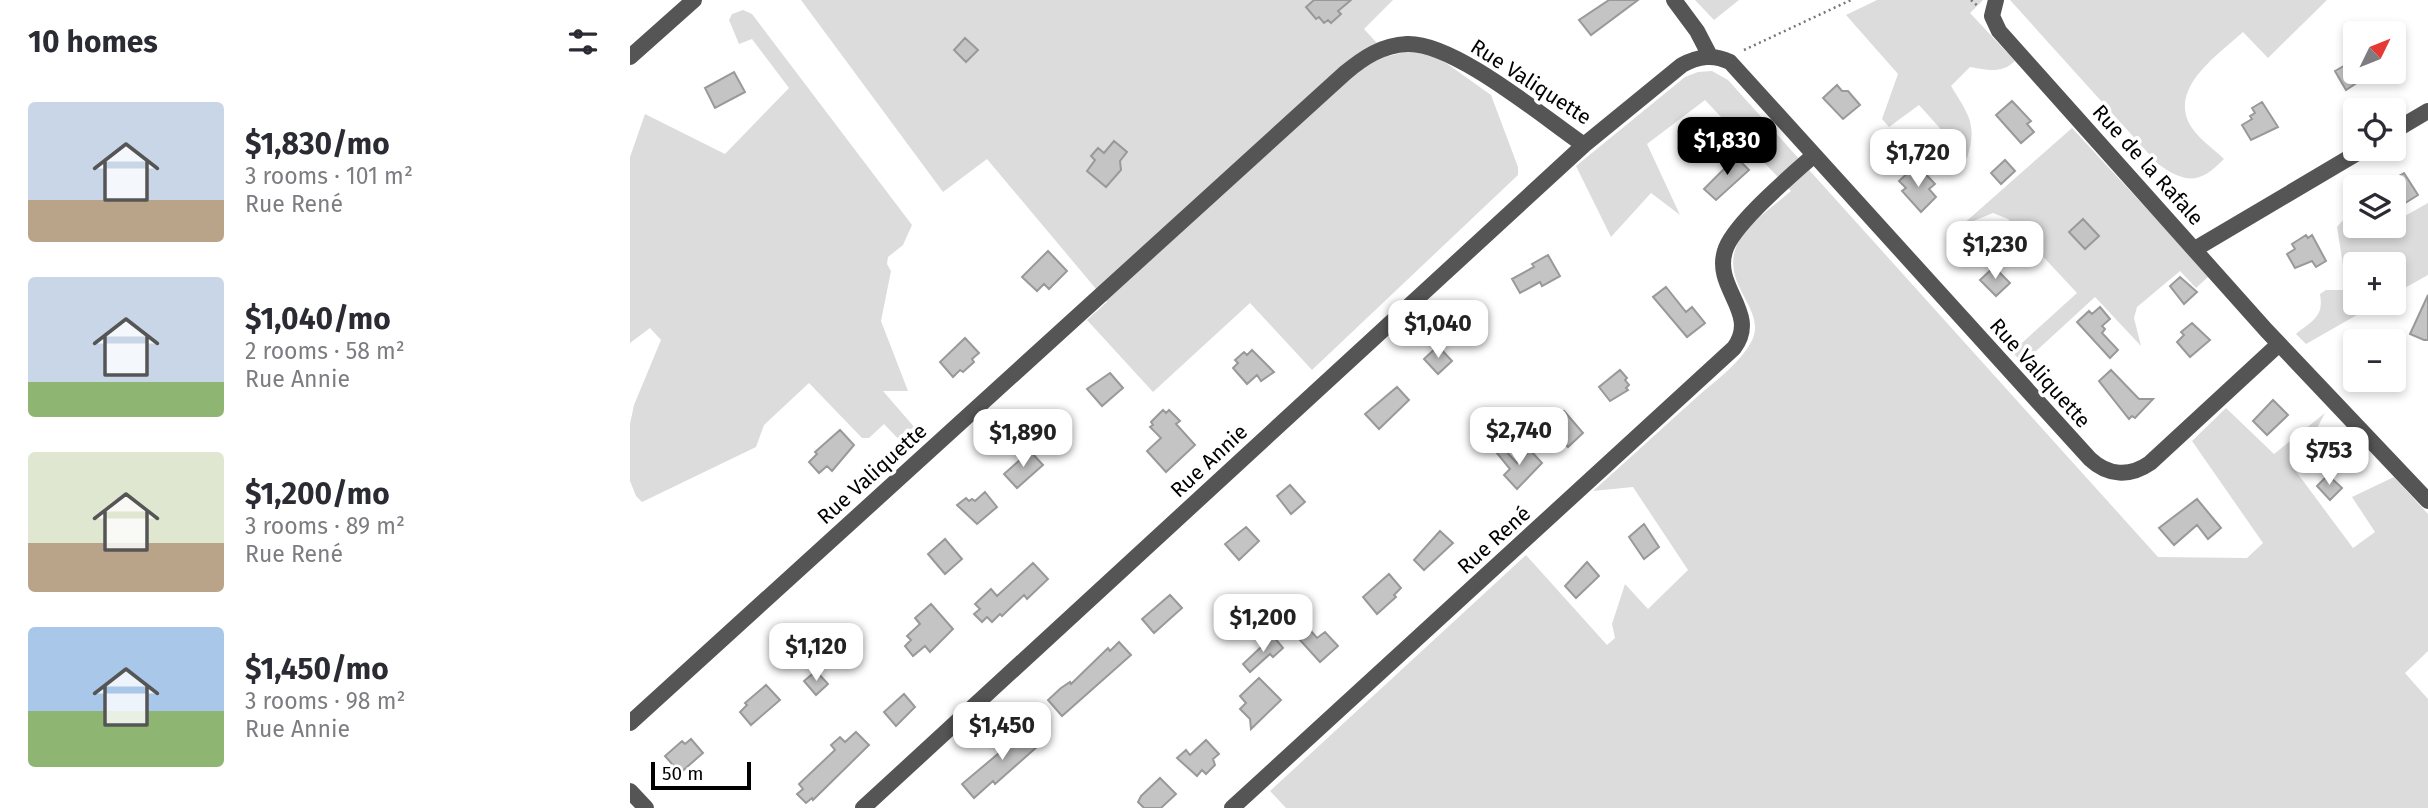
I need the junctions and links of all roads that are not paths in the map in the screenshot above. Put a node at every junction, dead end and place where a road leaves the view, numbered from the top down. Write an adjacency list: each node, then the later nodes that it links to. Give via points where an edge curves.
1 (694, 0): 5 (street)
2 (1674, 0): 4 (street)
3 (1994, 5): 11 (street, Rue de la Rafale, via 1995,27)
4 (1710, 56): 8 (street, Rue Valiquette, via 1682,65); 9 (street, Rue Valiquette, via 1736,67)
5 (630, 57)
6 (2428, 111): 7 (street)
7 (2406, 124)
8 (1584, 145): 14 (street, Rue Valiquette, via 1440,50 1410,43 1369,55); 17 (street, Rue Annie)
9 (1814, 155): 12 (street, Rue Valiquette, via 2090,459 2107,471 2134,472 2150,463); 18 (street, Rue René, via 1726,246 1724,277 1743,319 1734,348)
10 (2344, 161): 11 (street)
11 (2195, 249): 12 (street, Rue de la Rafale)
12 (2280, 344): 13 (street)
13 (2428, 501)
14 (630, 723)
15 (630, 791): 16 (street)
16 (646, 808)
17 (863, 808)
18 (1232, 808)

